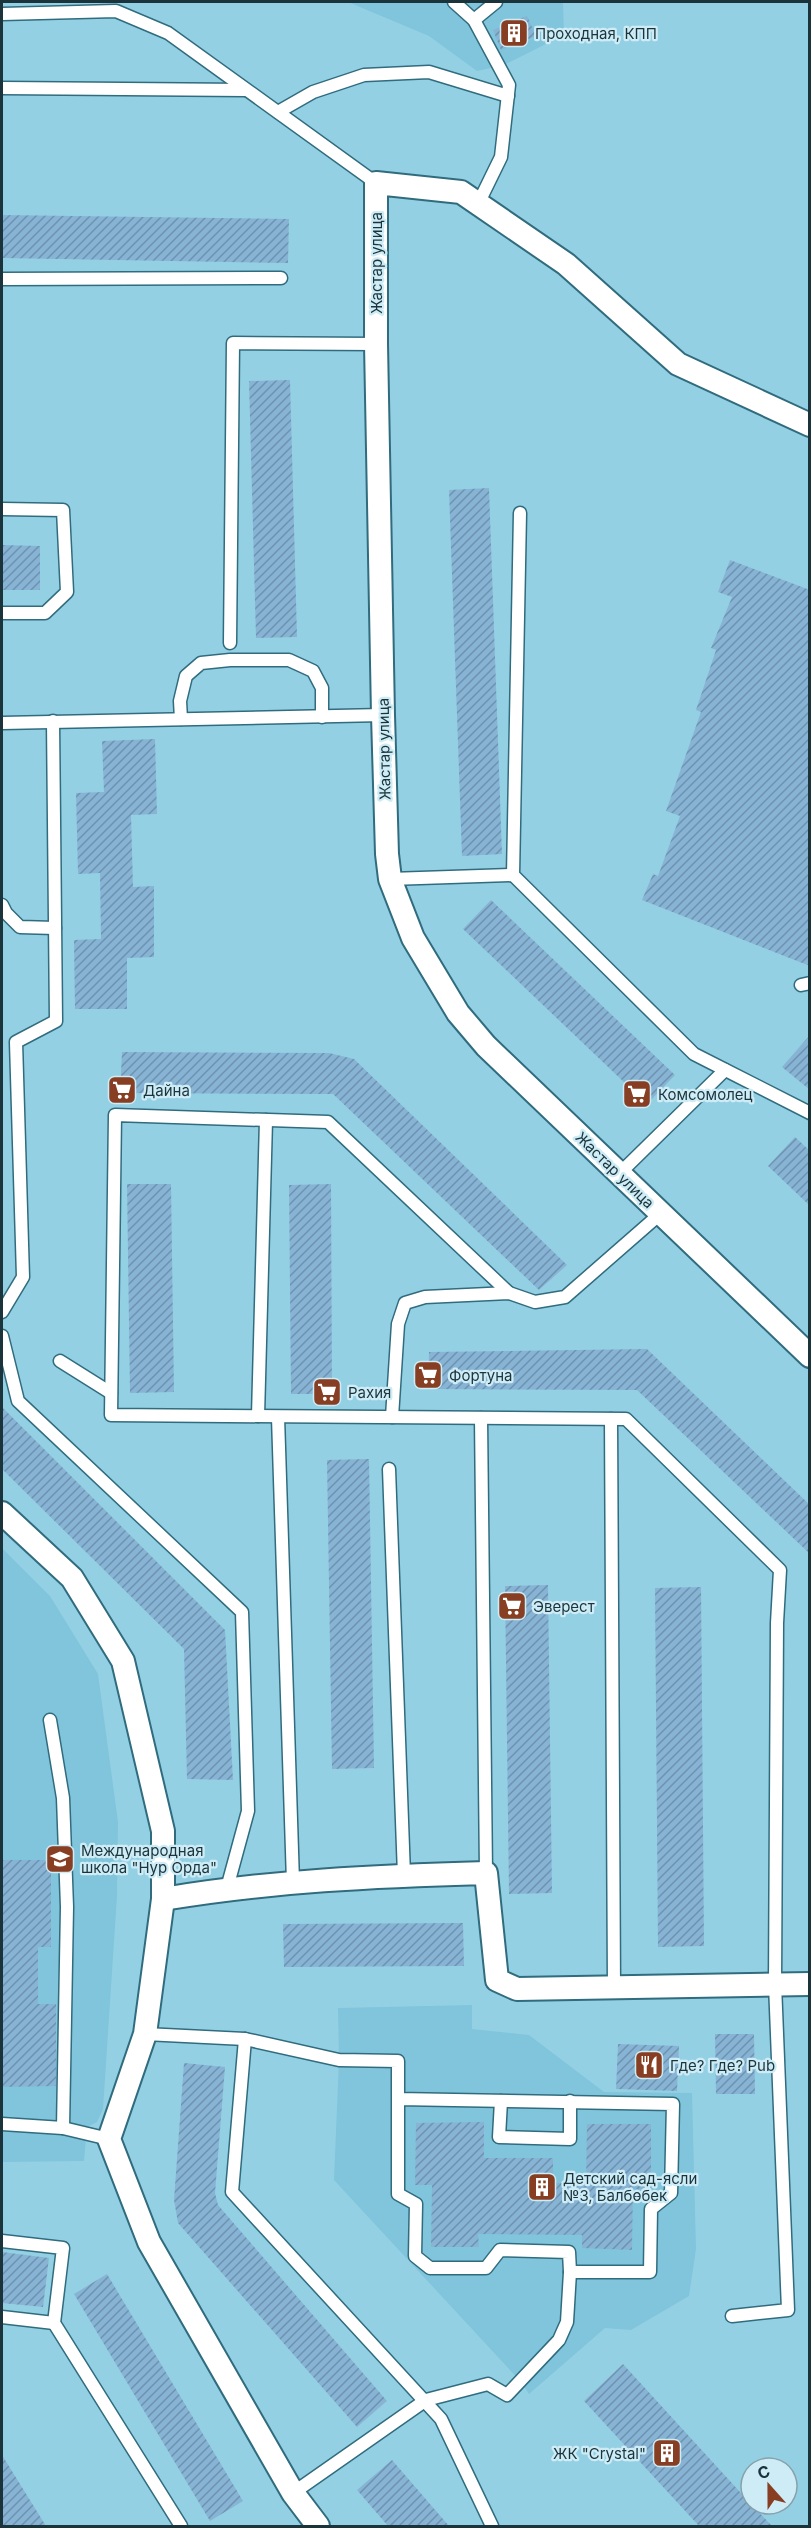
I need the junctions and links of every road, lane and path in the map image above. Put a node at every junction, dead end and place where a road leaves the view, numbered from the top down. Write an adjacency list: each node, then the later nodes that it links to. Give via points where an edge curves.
1 (454, 2): 4 (lane)
2 (496, 2): 4 (lane)
3 (2, 14): 6 (lane, via 116,11 168,33)
4 (474, 20): 7 (lane, via 509,85)
5 (2, 88): 6 (lane)
6 (247, 90): 8 (lane)
7 (507, 96): 8 (lane, via 429,72 364,75 314,92); 10 (lane, via 501,157)
8 (278, 112): 9 (lane)
9 (376, 183): 10 (street, via 461,192); 13 (street, Жастар улица)
10 (478, 204): 14 (street, via 566,264 678,364)
11 (281, 278): 12 (lane)
12 (2, 279)
13 (376, 344): 18 (lane, via 233,343); 19 (street, Жастар улица)
14 (810, 425)
15 (2, 509): 17 (lane, via 63,510 67,592 45,613)
16 (520, 513): 24 (lane)
17 (2, 613)
18 (230, 643)
19 (383, 715): 20 (lane); 25 (street, Жастар улица)
20 (322, 717): 21 (lane); 21 (lane, via 322,688 313,671 289,660 230,660 201,663 186,676 180,701)
21 (181, 719): 22 (lane)
22 (53, 721): 23 (lane); 27 (lane)
23 (2, 723)
24 (513, 875): 25 (lane); 28 (lane, via 694,1054)
25 (390, 879): 31 (street, Жастар улица, via 413,938 458,1013 486,1046)
26 (2, 905): 27 (lane, via 20,927)
27 (55, 928): 34 (lane, via 56,1021 16,1042 23,1277)
28 (725, 1070): 29 (lane); 31 (lane)
29 (810, 1113)
30 (266, 1120): 33 (lane, via 328,1122); 38 (lane, via 115,1115); 39 (lane)
31 (619, 1173): 32 (street, Жастар улица)
32 (660, 1214): 33 (lane, Жастар улица, via 565,1297 535,1302); 36 (street, Жастар улица)
33 (509, 1293): 41 (lane, Жастар улица, via 425,1297 405,1303 398,1324)
34 (2, 1312)
35 (2, 1336): 50 (lane, via 18,1401 242,1612 248,1811)
36 (810, 1356)
37 (60, 1361): 38 (lane)
38 (111, 1393): 39 (lane, via 111,1415)
39 (258, 1416): 40 (lane)
40 (278, 1417): 41 (lane); 49 (lane)
41 (392, 1417): 42 (lane)
42 (481, 1418): 43 (lane); 47 (lane)
43 (611, 1419): 52 (lane, via 626,1419 780,1570); 54 (lane)
44 (389, 1469): 48 (lane)
45 (2, 1513): 51 (street, via 72,1578 123,1661 163,1831)
46 (50, 1720): 61 (lane, via 63,1798 67,1907)
47 (486, 1873): 48 (street); 54 (street, via 497,1980 517,1989)
48 (404, 1875): 49 (street)
49 (293, 1882): 50 (street)
50 (227, 1888): 51 (street)
51 (163, 1899): 55 (street)
52 (775, 1984): 53 (street); 54 (street); 65 (lane, via 788,2310)
53 (810, 1984)
54 (614, 1988)
55 (146, 2034): 56 (lane); 62 (street)
56 (245, 2038): 57 (lane, via 339,2060 398,2061); 68 (lane, via 232,2192)
57 (398, 2099): 58 (lane); 64 (lane, via 398,2194 416,2204 415,2256 430,2268 486,2268 500,2250 569,2252)
58 (501, 2101): 59 (lane); 59 (lane, via 500,2137 570,2139)
59 (570, 2102): 64 (lane, via 673,2103 671,2193 651,2210 650,2272)
60 (2, 2124): 61 (lane)
61 (63, 2128): 62 (lane)
62 (109, 2139): 69 (street, via 149,2242)
63 (2, 2241): 67 (lane, via 63,2248)
64 (570, 2272): 68 (lane, via 567,2322 559,2340 507,2395 488,2384)
65 (732, 2316)
66 (2, 2317): 67 (lane)
67 (54, 2323): 70 (lane)
68 (426, 2400): 69 (lane); 72 (lane, via 441,2419)
69 (293, 2493): 71 (street)
70 (181, 2526)
71 (318, 2526)
72 (492, 2526)

